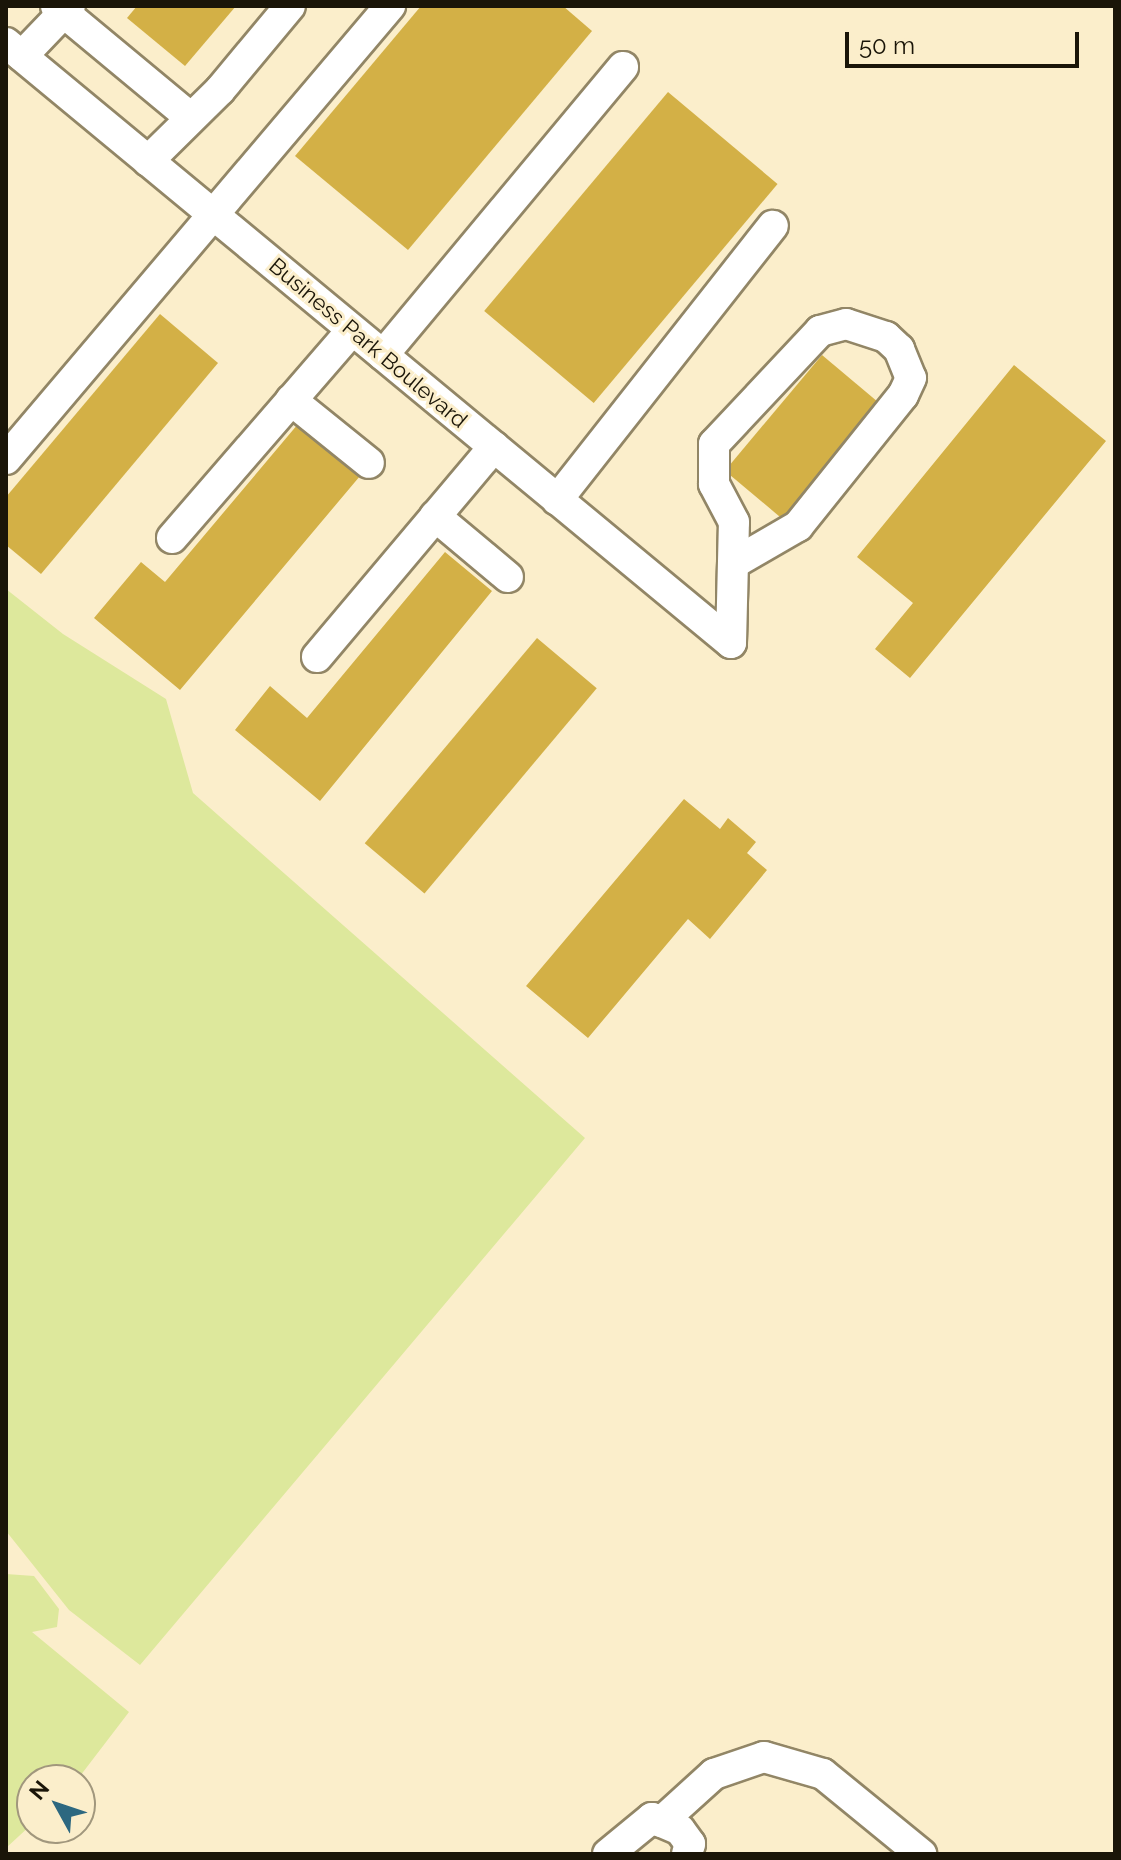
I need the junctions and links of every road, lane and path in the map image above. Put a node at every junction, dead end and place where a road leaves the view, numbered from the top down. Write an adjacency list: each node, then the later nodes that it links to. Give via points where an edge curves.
1 (290, 6): 6 (street)
2 (390, 6): 8 (street)
3 (63, 8): 4 (street); 6 (street)
4 (14, 50): 7 (street, Business Park Boulevard)
5 (623, 67): 11 (street)
6 (191, 118): 7 (street)
7 (148, 161): 8 (street, Business Park Boulevard)
8 (215, 216): 10 (street, Business Park Boulevard); 14 (street)
9 (773, 226): 16 (street)
10 (352, 330): 11 (street, Business Park Boulevard); 12 (street)
11 (383, 355): 13 (street, Business Park Boulevard)
12 (291, 400): 15 (street); 18 (street)
13 (494, 447): 16 (street, Business Park Boulevard); 17 (street)
14 (6, 459)
15 (369, 463)
16 (557, 500): 19 (street, Business Park Boulevard, via 731,643)
17 (435, 516): 20 (street); 21 (street)
18 (172, 538)
19 (736, 562): 19 (street, via 734,522 711,467 714,444 820,331 846,324 886,337 899,349 911,378 903,395 798,526)
20 (508, 577)
21 (317, 657)
22 (661, 1822): 23 (street, via 652,1818); 24 (street, via 680,1830 690,1844); 25 (street, via 714,1774 764,1757 823,1774)
23 (608, 1854)
24 (687, 1854)
25 (921, 1854)

